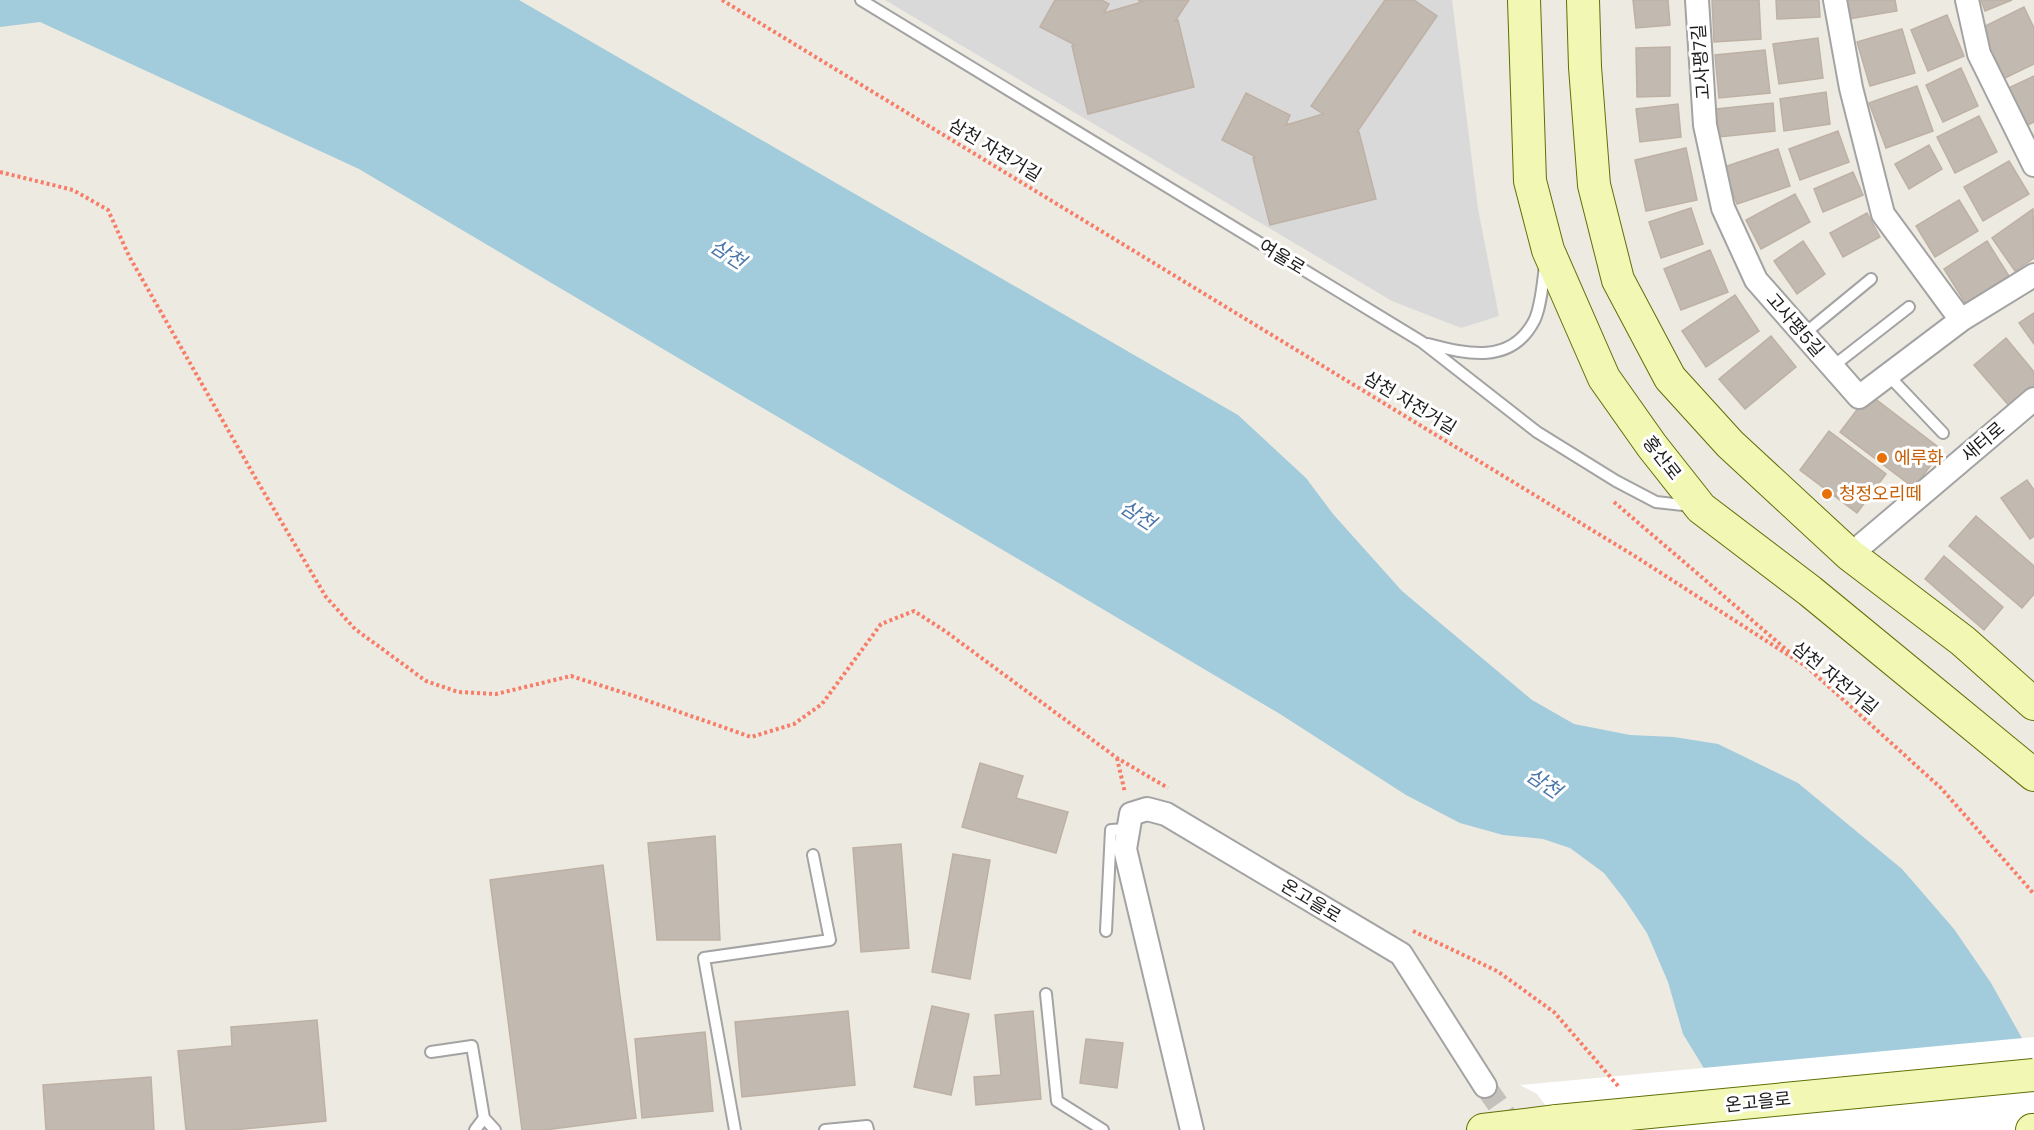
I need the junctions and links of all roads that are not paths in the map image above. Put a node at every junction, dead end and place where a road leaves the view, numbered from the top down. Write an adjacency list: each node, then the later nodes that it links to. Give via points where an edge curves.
1 (861, 0): 15 (lane, 여울로)
2 (1524, 0): 9 (street, 홍산로, via 1530,181)
3 (1583, 0): 21 (street, via 1594,185 1618,280 1670,378 1730,444)
4 (1697, 0): 7 (street, 고사평7길)
5 (1835, 0): 13 (street, via 1851,88 1883,214)
6 (1967, 0): 8 (street, via 1978,54)
7 (1705, 124): 14 (street, 고사평5길, via 1723,208 1756,280)
8 (2034, 165)
9 (1548, 250): 15 (lane, via 1535,319 1520,342 1494,353 1463,353); 20 (street, 홍산로, via 1604,378)
10 (2034, 275): 13 (street, 고사평5길)
11 (1871, 279): 14 (lane)
12 (1909, 307): 16 (lane)
13 (1961, 320): 17 (street, 고사평5길)
14 (1804, 334): 16 (street, 고사평5길)
15 (1422, 342): 20 (lane, 여울로, via 1537,432 1616,482 1656,502)
16 (1832, 366): 17 (street, 고사평5길, via 1859,397)
17 (1888, 375): 19 (lane)
18 (2034, 399): 21 (street, 새터로)
19 (1943, 433)
20 (1701, 508): 23 (street, 홍산로, via 1810,591)
21 (1850, 555): 22 (street, via 1963,641)
22 (2034, 704)
23 (2034, 775)
24 (1135, 817): 26 (lane, via 1111,830); 30 (street, 온고을로, via 1166,814 1401,954); 38 (street, via 1125,849)
25 (813, 855): 34 (lane, via 830,940 704,958)
26 (1106, 931)
27 (1046, 994): 37 (lane, via 1057,1101)
28 (430, 1052): 31 (lane, via 472,1046)
29 (2034, 1075): 39 (street, 온고을로, bridge)
30 (1485, 1086)
31 (484, 1118): 32 (lane); 33 (lane)
32 (475, 1130)
33 (495, 1130)
34 (735, 1130)
35 (825, 1130): 36 (lane, via 867,1126)
36 (868, 1130)
37 (1103, 1130)
38 (1192, 1130)
39 (1483, 1130)

